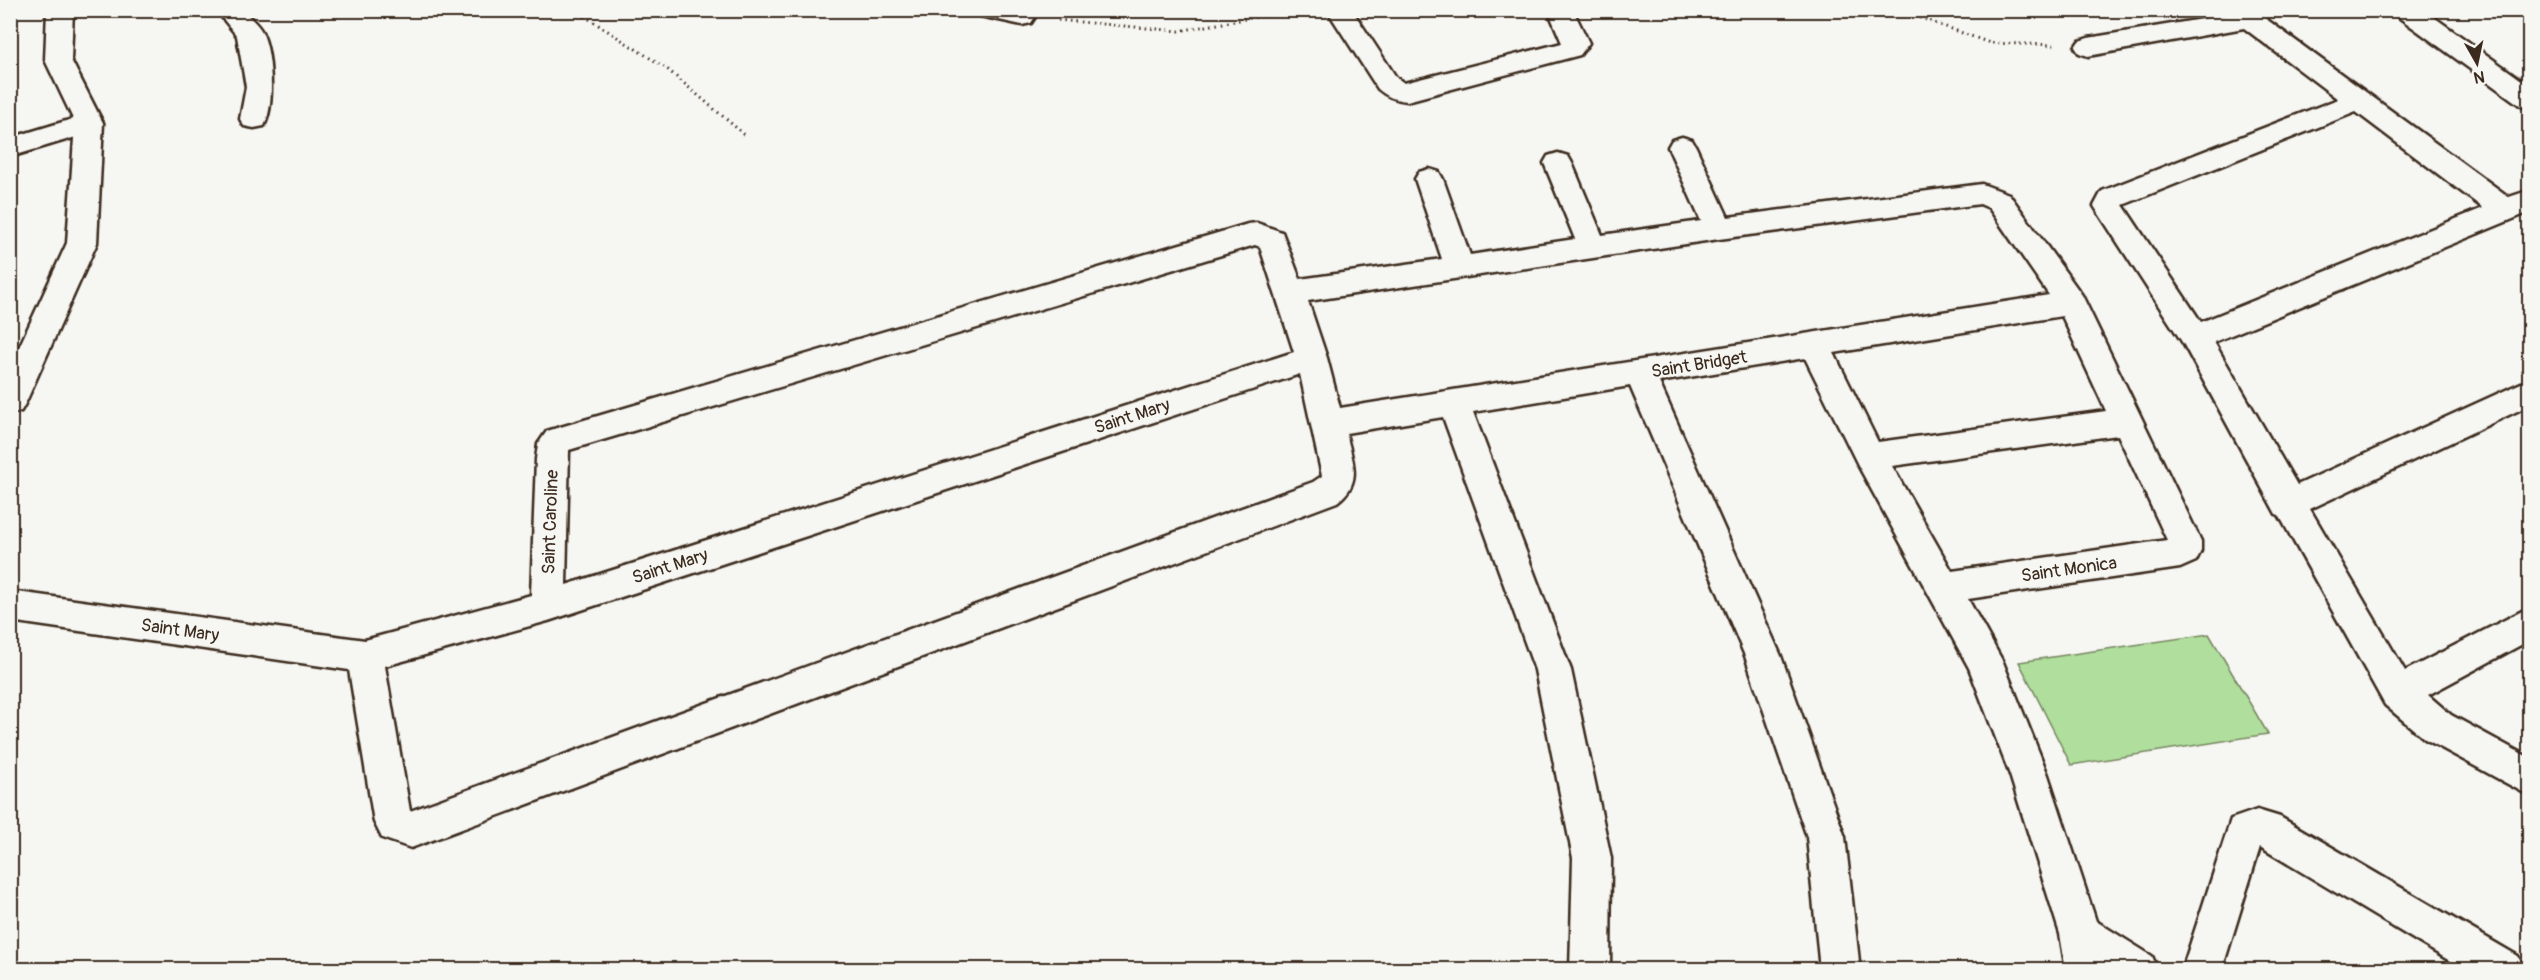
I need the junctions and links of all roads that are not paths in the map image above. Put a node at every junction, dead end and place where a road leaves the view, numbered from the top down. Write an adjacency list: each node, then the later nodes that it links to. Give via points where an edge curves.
1 (60, 10): 12 (street, via 58,60)
2 (228, 10): 11 (street, via 250,34 259,87)
3 (989, 10): 7 (street)
4 (1339, 10): 5 (street, via 1387,83 1397,91 1407,92 1571,49 1576,43)
5 (1560, 10)
6 (2406, 10): 10 (street)
7 (1022, 17)
8 (2088, 47): 9 (street, via 2249,21 2259,24)
9 (2360, 100): 17 (street); 23 (street, via 2112,198 2108,206 2111,212)
10 (2529, 100)
11 (254, 119)
12 (89, 123): 14 (street); 28 (street, via 82,243)
13 (1682, 147): 18 (street)
14 (10, 148)
15 (1558, 163): 19 (street)
16 (1430, 179): 20 (street)
17 (2518, 205): 23 (street)
18 (1719, 229): 19 (street); 22 (street, via 1988,194 1999,201)
19 (1593, 248): 20 (street)
20 (1460, 267): 21 (street)
21 (1291, 292): 25 (street); 36 (street, Saint Caroline, via 1272,240 1248,235 558,440 552,459)
22 (2071, 303): 24 (street, Saint Bridget); 30 (street)
23 (2195, 337): 33 (street)
24 (1815, 346): 26 (street, Saint Bridget); 32 (street)
25 (1312, 358): 31 (street); 36 (street, Saint Mary)
26 (1640, 373): 29 (street, Saint Bridget); 43 (street, via 1762,656 1826,837)
27 (2529, 391): 33 (street)
28 (10, 402)
29 (1453, 402): 31 (street, Saint Bridget); 42 (street, via 1553,670 1592,858)
30 (2127, 421): 32 (street); 34 (street, Saint Monica, via 2184,541 2184,551)
31 (1328, 423): 38 (street, via 1340,477 1325,492 411,830 393,822)
32 (1869, 456): 34 (street)
33 (2288, 504): 39 (street)
34 (1944, 587): 41 (street, via 1989,672 2029,776)
35 (10, 606): 38 (street, Saint Mary)
36 (548, 606): 38 (street, Saint Mary)
37 (2529, 622): 39 (street)
38 (365, 656)
39 (2398, 693): 40 (street, via 2438,727)
40 (2529, 778)
41 (2083, 952): 44 (street)
42 (1590, 969)
43 (1840, 969)
44 (2138, 969)
45 (2202, 969): 46 (street, via 2245,832 2257,828)
46 (2504, 969)

